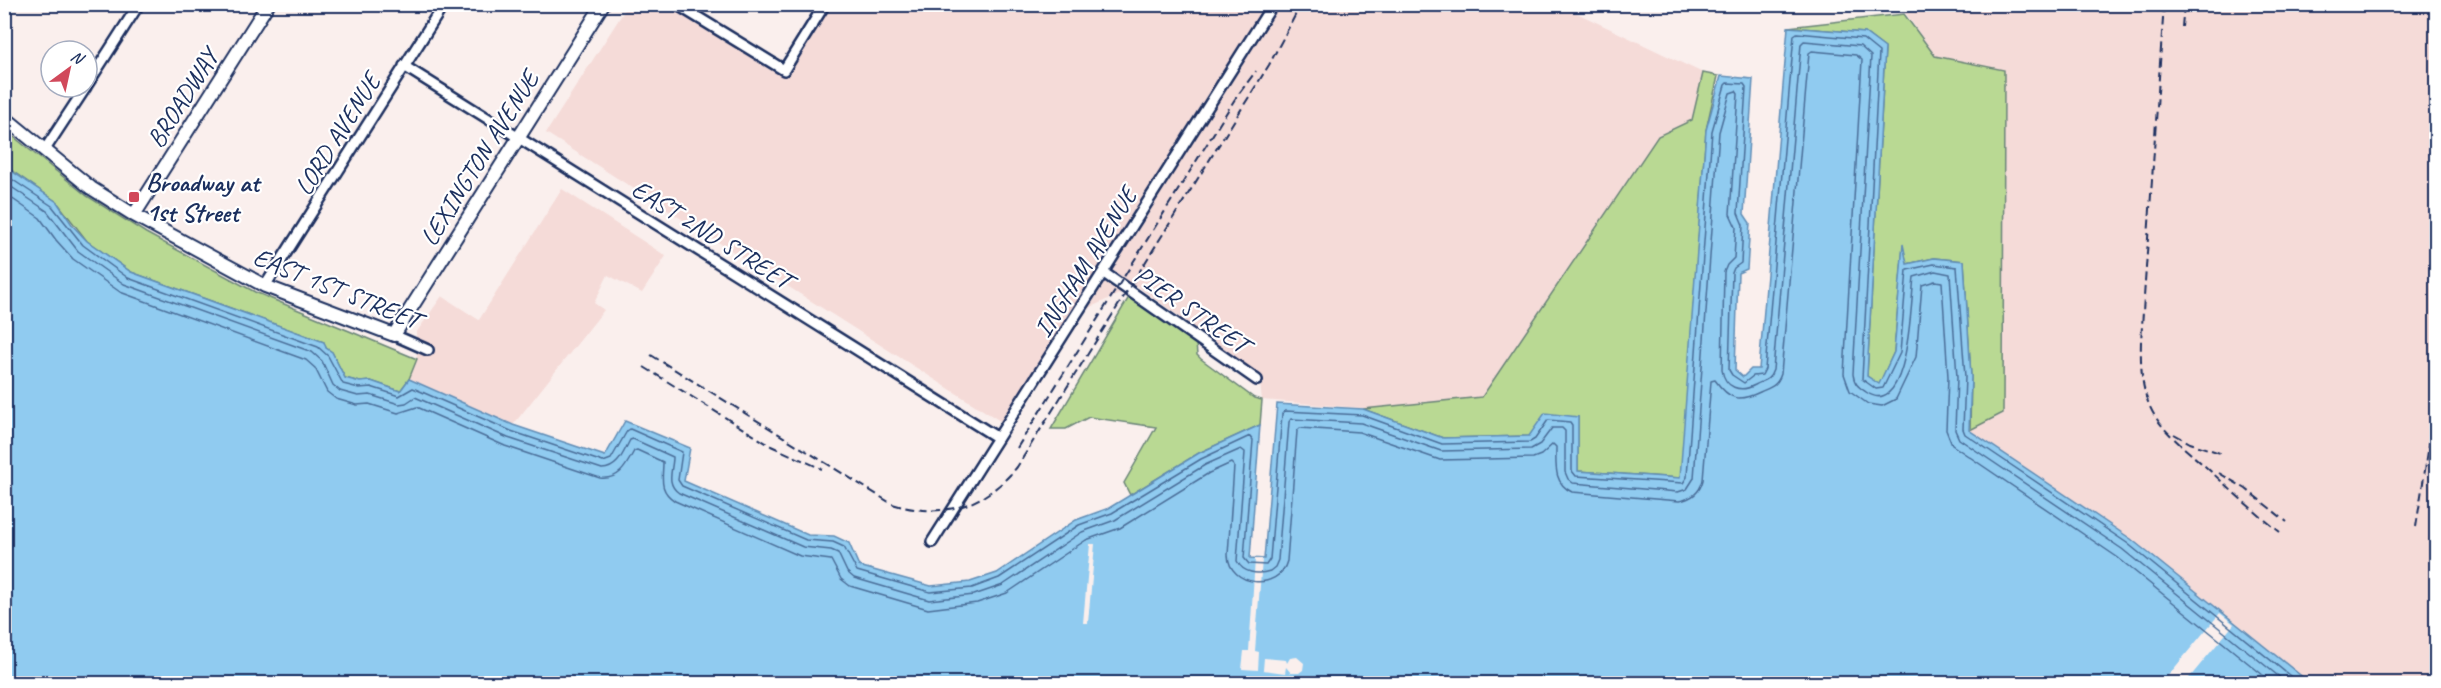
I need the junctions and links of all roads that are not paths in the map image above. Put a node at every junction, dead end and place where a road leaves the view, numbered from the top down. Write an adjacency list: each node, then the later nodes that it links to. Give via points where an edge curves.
1 (139, 4): 8 (street)
2 (268, 4): 14 (street, BROADWAY)
3 (444, 4): 9 (street, LORD AVENUE)
4 (603, 4): 12 (street, LEXINGTON AVENUE)
5 (676, 4): 6 (street, via 784,70)
6 (825, 4)
7 (1273, 4): 15 (street, INGHAM AVENUE)
8 (99, 66)
9 (404, 66): 12 (street, EAST 2ND STREET); 16 (street, LORD AVENUE)
10 (78, 99): 13 (street)
11 (4, 117): 13 (street, EAST 1ST STREET)
12 (519, 137): 17 (street, LEXINGTON AVENUE); 20 (street, EAST 2ND STREET)
13 (44, 151): 14 (street, EAST 1ST STREET)
14 (134, 215): 16 (street, EAST 1ST STREET)
15 (1104, 273): 19 (street, PIER STREET); 20 (street, INGHAM AVENUE)
16 (265, 286): 17 (street, EAST 1ST STREET)
17 (394, 335): 18 (street, EAST 1ST STREET)
18 (428, 350)
19 (1257, 380)
20 (998, 438): 21 (street, INGHAM AVENUE)
21 (932, 542)

